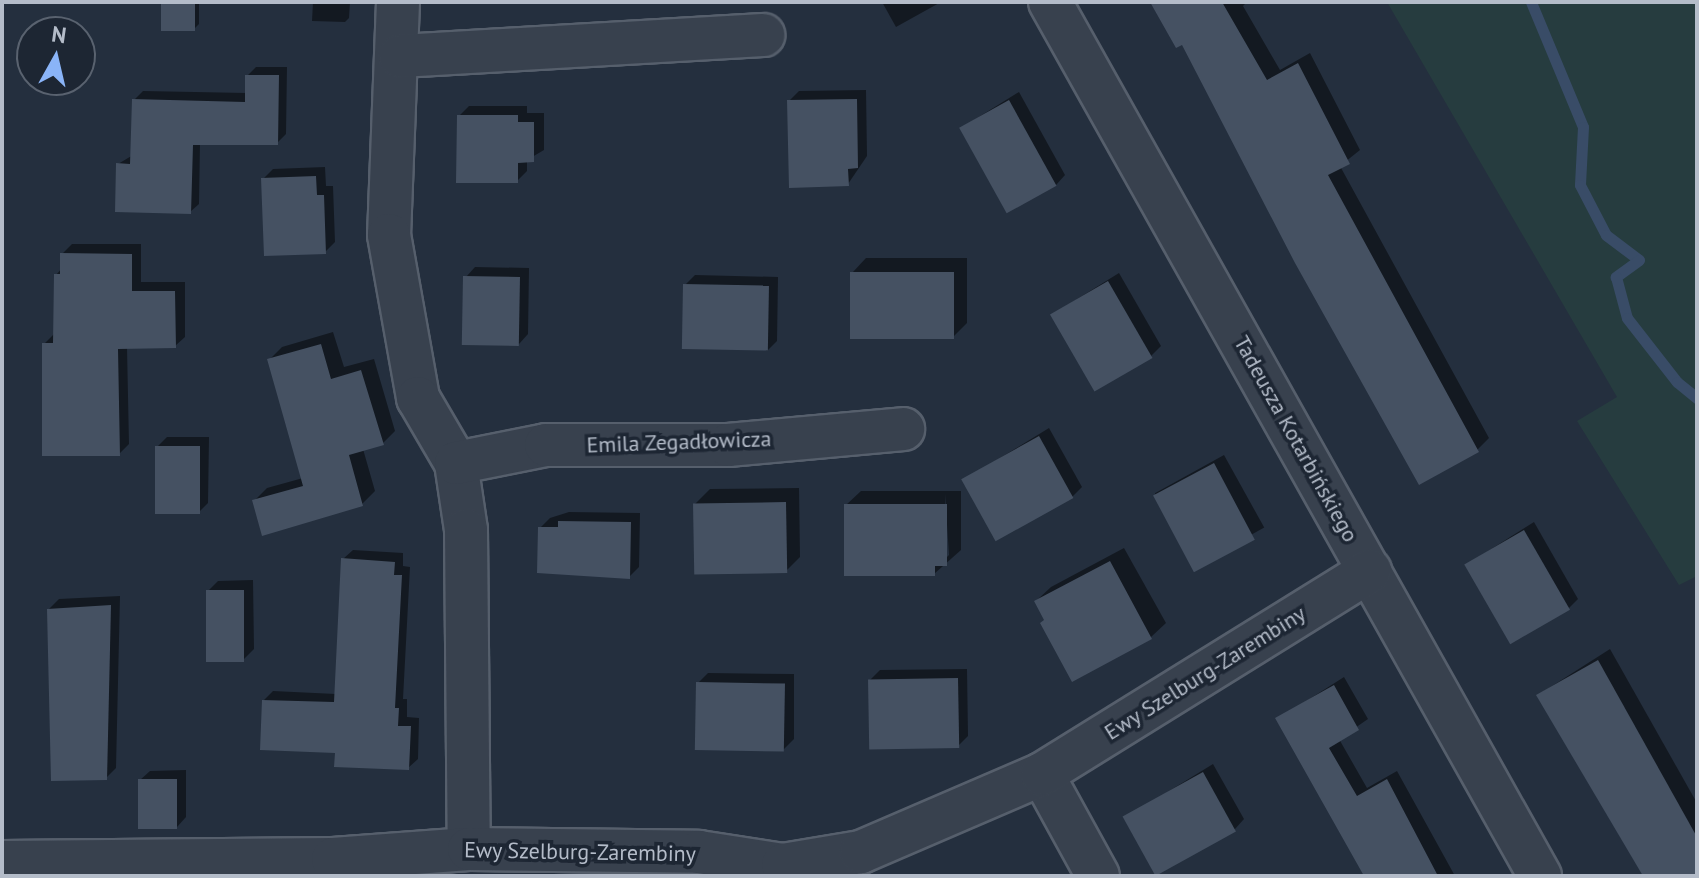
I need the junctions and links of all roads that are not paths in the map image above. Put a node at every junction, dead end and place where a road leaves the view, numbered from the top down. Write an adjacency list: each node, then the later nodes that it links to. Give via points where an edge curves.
1 (398, 2): 4 (street)
2 (1050, 2): 7 (street, Tadeusza Kotarbińskiego)
3 (763, 35): 4 (street)
4 (400, 56): 6 (street, via 389,235 418,398)
5 (903, 429): 6 (street, Emila Zegadłowicza, via 728,445 546,445)
6 (456, 463): 9 (street, via 466,530)
7 (1370, 571): 8 (street, Ewy Szelburg-Zarembiny); 13 (street, Tadeusza Kotarbińskiego)
8 (1042, 774): 9 (street, Ewy Szelburg-Zarembiny, via 861,852 783,865 699,852); 12 (street)
9 (469, 849): 11 (street, Ewy Szelburg-Zarembiny)
10 (2, 862): 11 (street, Ewy Szelburg-Zarembiny)
11 (333, 868)
12 (1098, 876)
13 (1540, 876)

